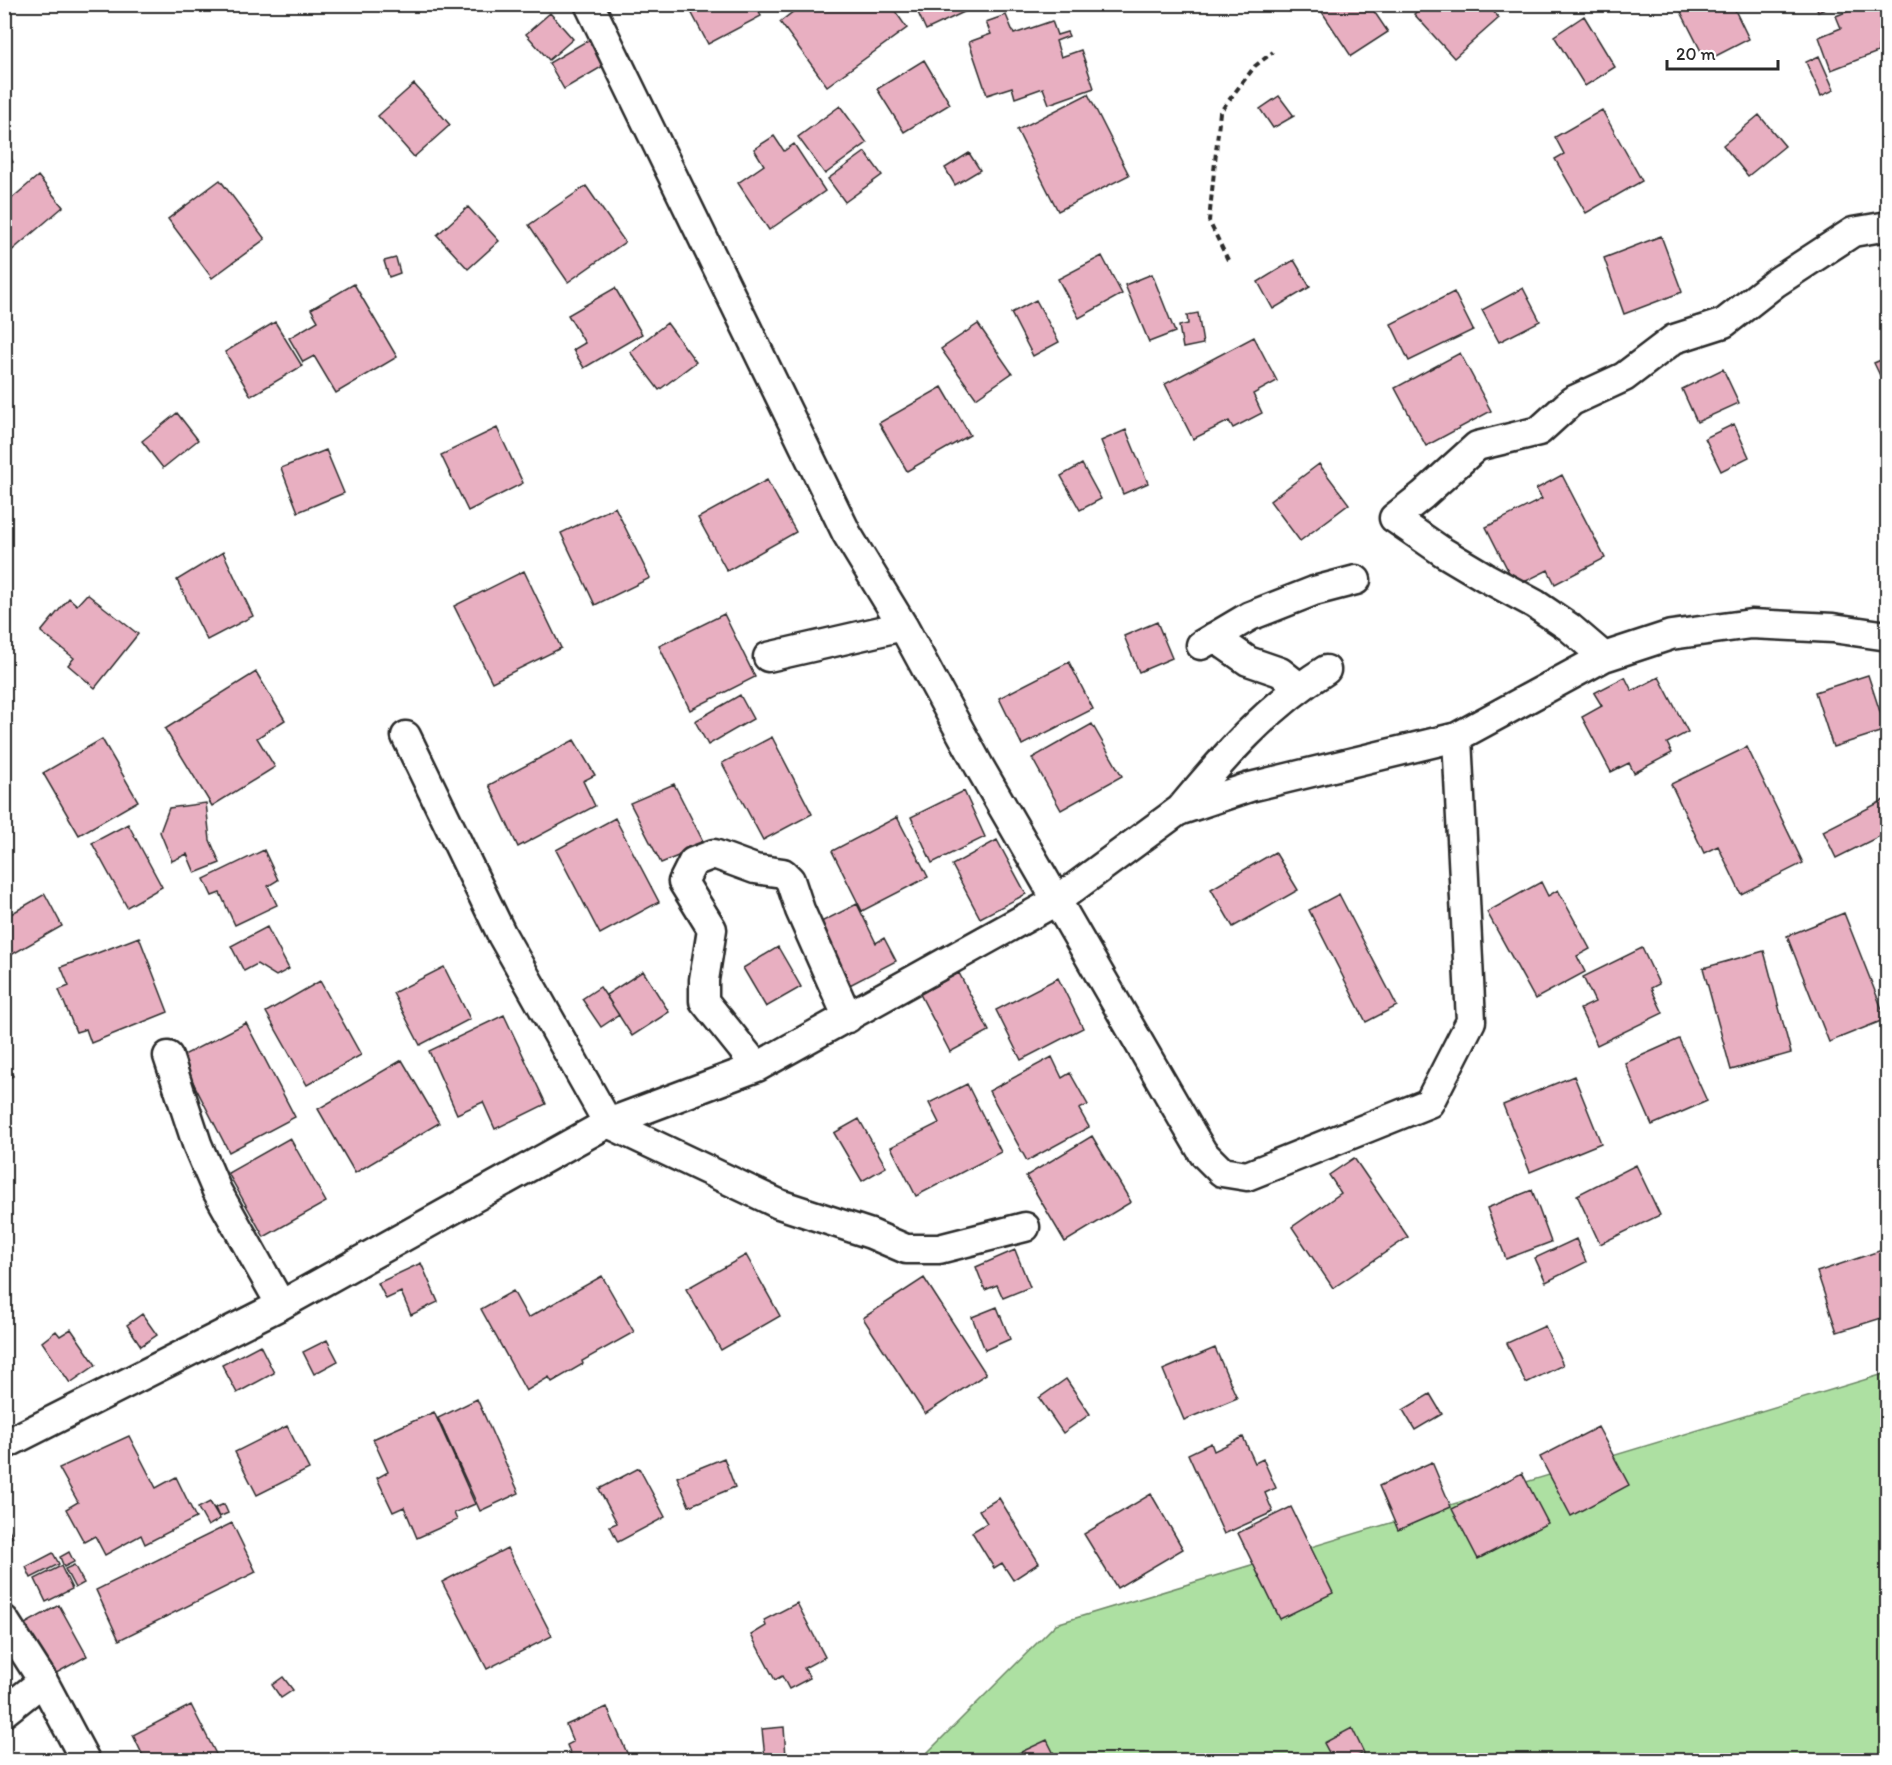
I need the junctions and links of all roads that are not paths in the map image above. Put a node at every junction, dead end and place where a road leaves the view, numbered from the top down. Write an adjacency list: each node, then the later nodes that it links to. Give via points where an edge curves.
1 (590, 4): 4 (street, via 847,534)
2 (1887, 226): 7 (street, via 1853,232 1775,283 1724,323 1674,339 1624,377 1572,401 1539,431 1478,446 1394,518 1468,567 1535,604)
3 (1356, 580): 9 (street, via 1314,591 1250,616 1208,641 1280,672)
4 (903, 626): 6 (street); 13 (street)
5 (1887, 636): 7 (street, via 1833,628 1751,624 1671,635)
6 (768, 657)
7 (1604, 657): 11 (street)
8 (1326, 670): 9 (street)
9 (1299, 687): 12 (street, via 1224,757)
10 (406, 736): 17 (street, via 502,935)
11 (1457, 737): 12 (street, via 1250,787); 13 (street, via 1471,1021 1429,1103 1247,1176 1222,1172 1203,1153)
12 (1178, 812): 13 (street)
13 (1056, 901): 14 (street)
14 (848, 1018): 16 (street); 16 (street, via 790,880 783,873 755,869 714,854 693,862 683,882 712,928 704,1001)
15 (168, 1056): 19 (street, via 217,1191)
16 (757, 1067): 17 (street)
17 (608, 1124): 18 (street, via 779,1204 906,1249 939,1249); 19 (street)
18 (1024, 1227)
19 (281, 1305): 20 (street)
20 (4, 1445)
21 (4, 1620): 22 (street)
22 (43, 1681): 23 (street); 24 (street)
23 (4, 1712)
24 (85, 1761)

